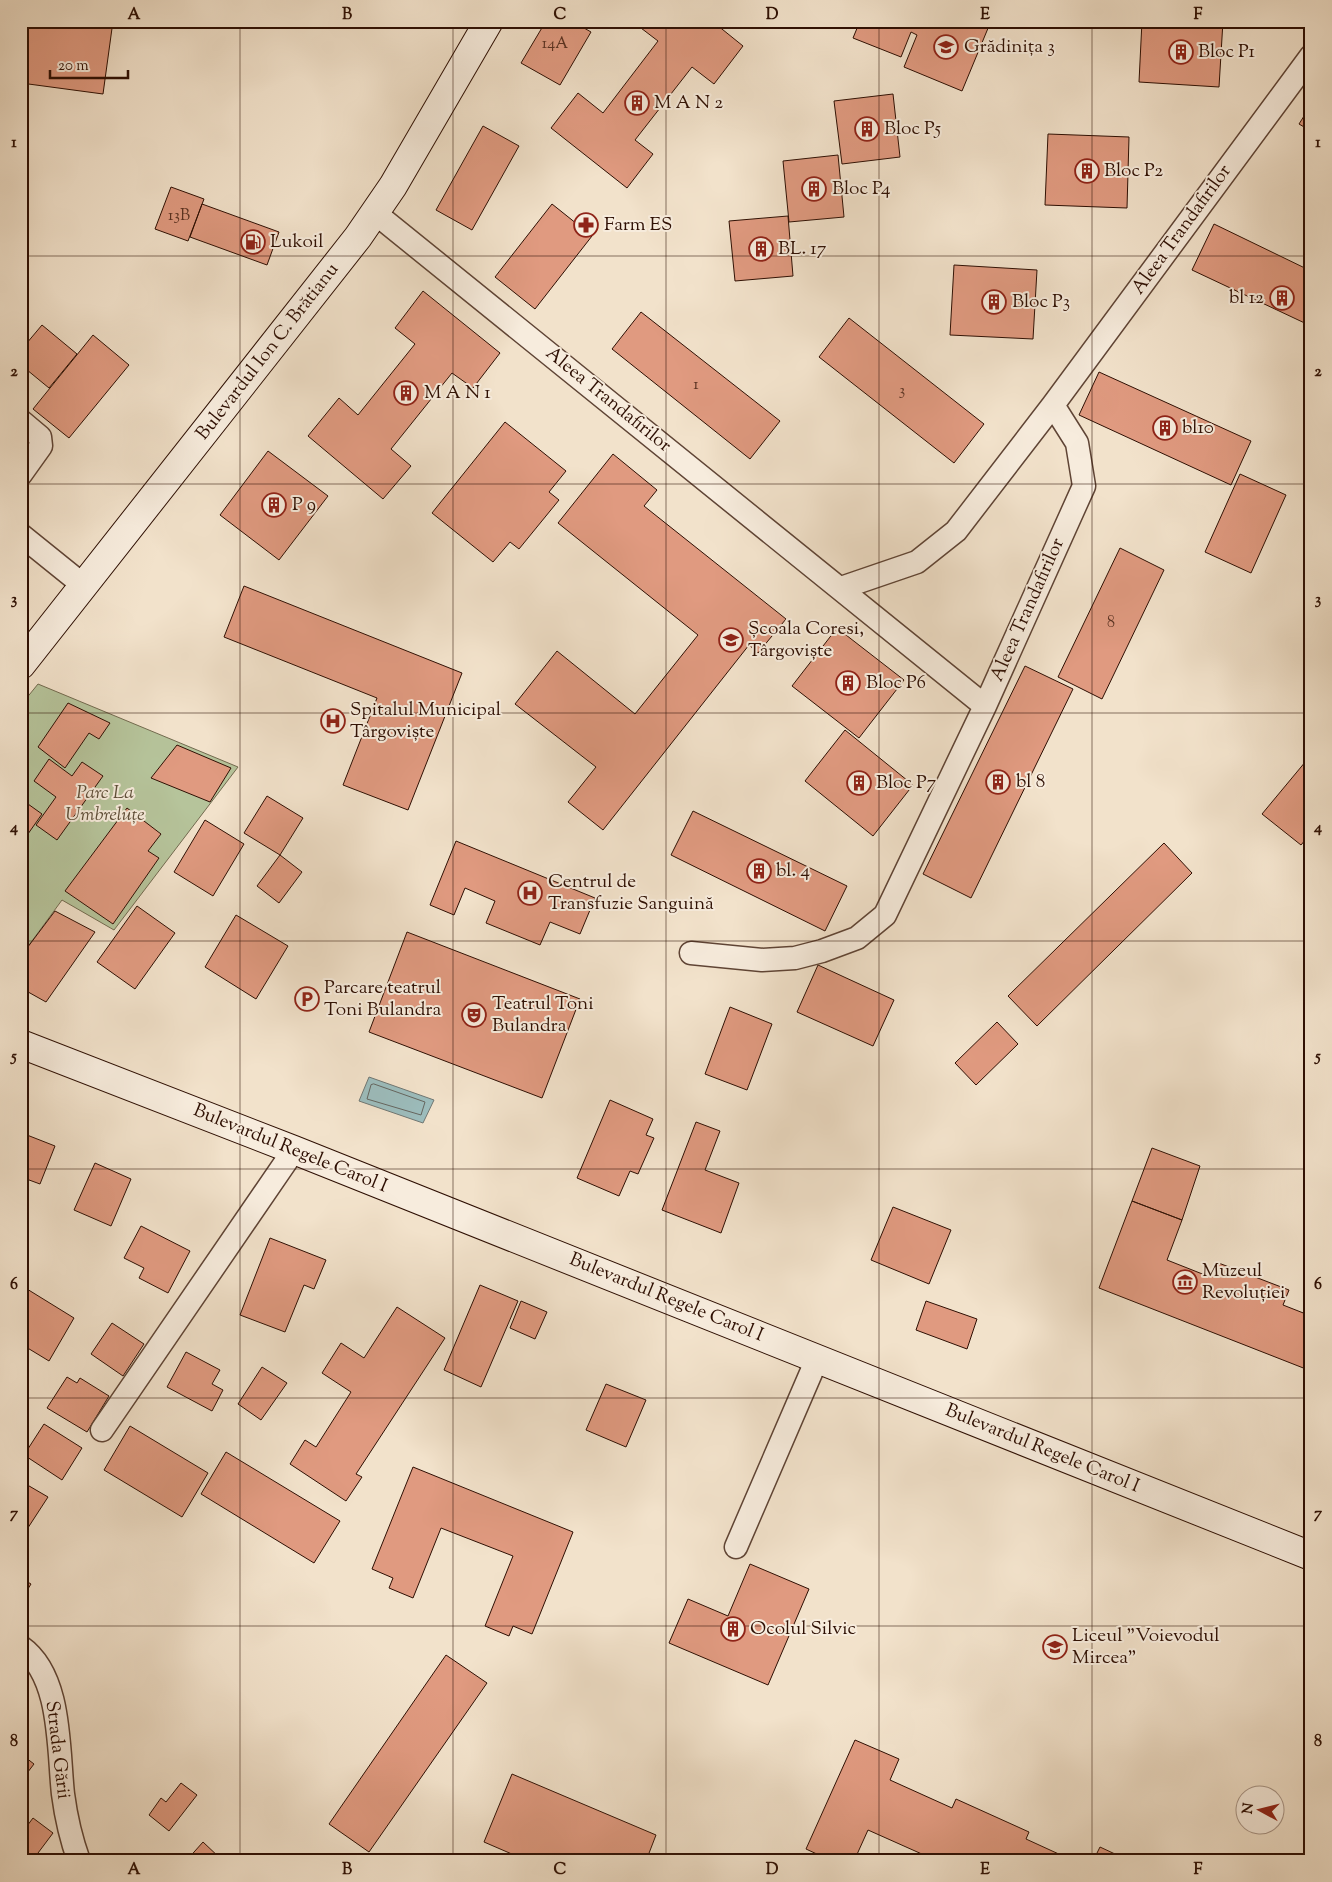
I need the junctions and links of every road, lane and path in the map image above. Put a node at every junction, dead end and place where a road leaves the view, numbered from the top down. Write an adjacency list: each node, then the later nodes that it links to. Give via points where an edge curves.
1 (489, 21): 3 (main road, Bulevardul Ion C. Brătianu)
2 (1311, 56): 4 (street, Aleea Trandafirilor)
3 (375, 213): 8 (main road, Bulevardul Ion C. Brătianu); 9 (street, Aleea Trandafirilor)
4 (1053, 404): 9 (street, Aleea Trandafirilor, via 956,531 917,562); 11 (street, Aleea Trandafirilor, via 1077,443 1084,486)
5 (21, 421): 6 (street, via 40,437 41,446)
6 (21, 474)
7 (21, 535): 8 (street)
8 (83, 585): 10 (main road, Bulevardul Ion C. Brătianu)
9 (840, 588): 11 (street, Aleea Trandafirilor)
10 (21, 665)
11 (985, 706): 12 (street, Aleea Trandafirilor, via 884,915 857,938 795,958 762,960)
12 (690, 953)
13 (21, 1044): 14 (main road, Bulevardul Regele Carol I)
14 (294, 1150): 15 (main road, Bulevardul Regele Carol I); 16 (street)
15 (817, 1359): 17 (street); 18 (main road, Bulevardul Regele Carol I)
16 (102, 1430)
17 (736, 1547)
18 (1310, 1556)
19 (21, 1647): 20 (street, Strada Gării, via 43,1671 50,1691 56,1718 66,1816)
20 (79, 1861)

